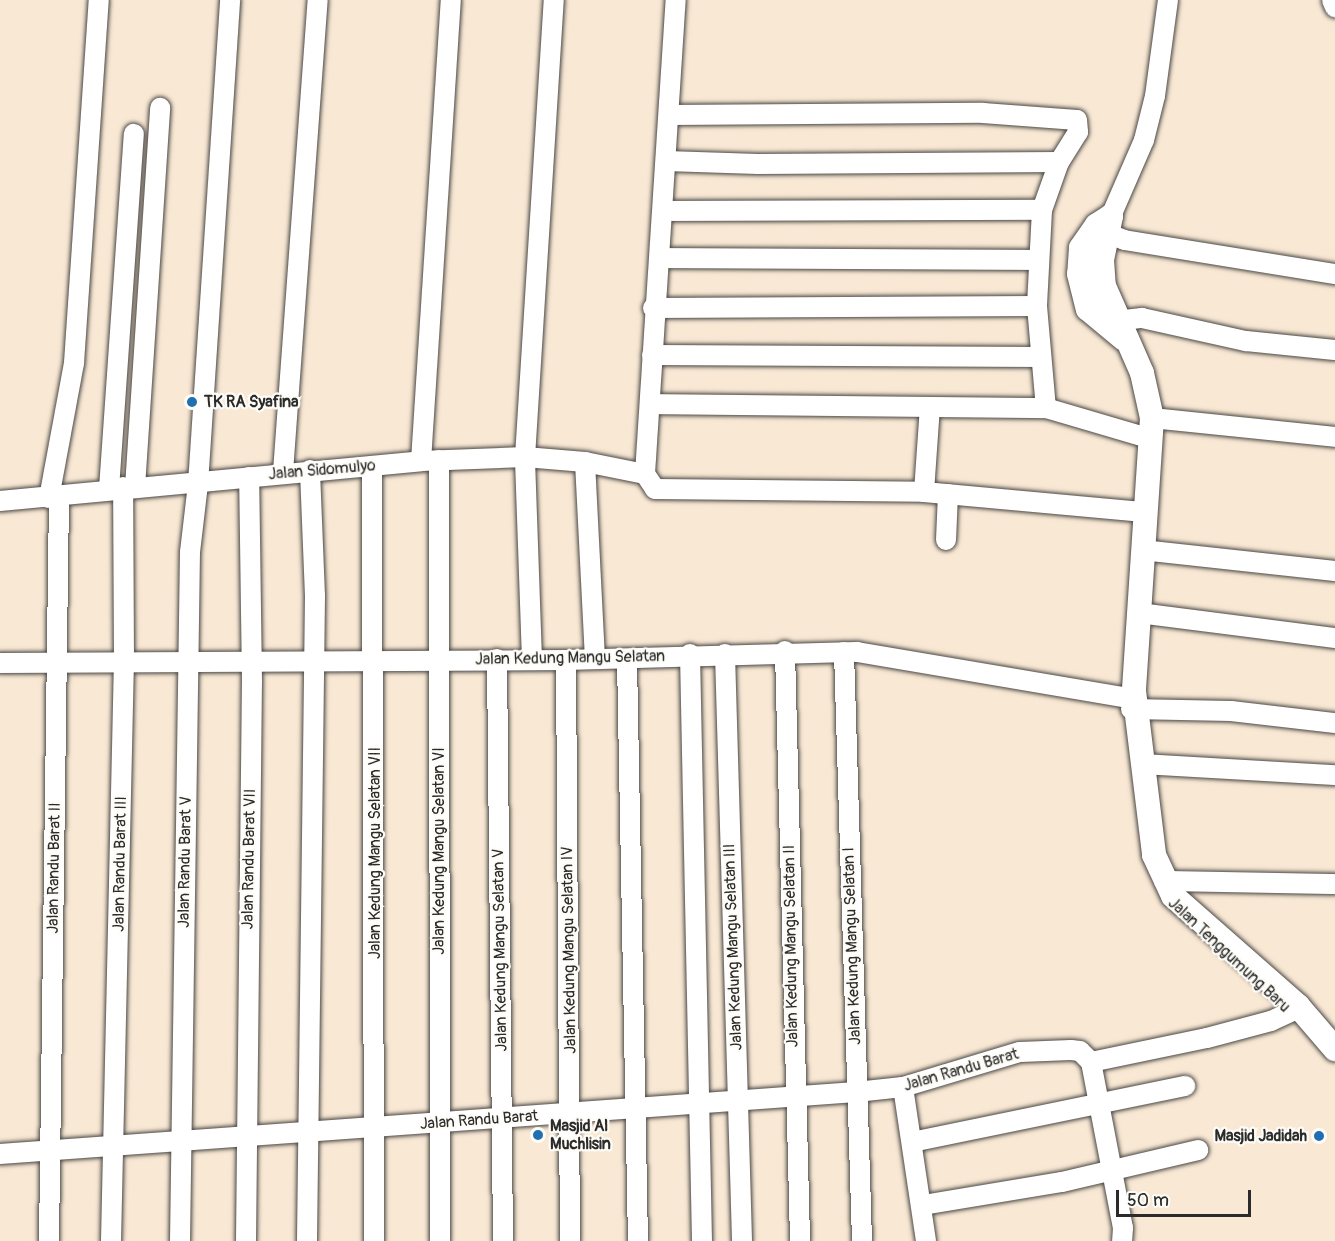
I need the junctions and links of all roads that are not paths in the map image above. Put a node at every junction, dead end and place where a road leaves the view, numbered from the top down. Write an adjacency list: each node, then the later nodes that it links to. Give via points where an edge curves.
1 (99, 0): 44 (street, Jalan Randu Barat II, via 74,363)
2 (230, 0): 40 (street, Jalan Randu Barat V)
3 (318, 0): 37 (street)
4 (451, 0): 33 (street, Jalan Kedung Mangu Selatan VI)
5 (554, 0): 32 (street)
6 (676, 0): 11 (street)
7 (1168, 0): 17 (street, Jalan Tenggumung Baru, via 1155,96 1144,140)
8 (1332, 0): 9 (street)
9 (1335, 7)
10 (160, 108): 41 (street)
11 (669, 115): 13 (street); 14 (street, via 983,113 1074,118 1079,124 1078,132)
12 (134, 134): 41 (street)
13 (666, 161): 14 (street); 16 (street)
14 (1059, 162): 15 (street)
15 (1042, 210): 16 (street); 19 (street)
16 (664, 211): 18 (street)
17 (1104, 226): 20 (street, via 1124,240); 23 (street, Jalan Tenggumung Baru, via 1103,274)
18 (661, 258): 19 (street); 22 (street)
19 (1037, 260): 21 (street)
20 (1335, 274)
21 (1037, 306): 22 (street); 26 (street)
22 (653, 308): 25 (street)
23 (1116, 330): 24 (street, via 1142,318 1246,341); 30 (street, Jalan Tenggumung Baru, via 1147,388)
24 (1335, 350)
25 (652, 355): 26 (street); 27 (street)
26 (1041, 357): 29 (street)
27 (651, 404): 28 (street); 38 (street)
28 (930, 407): 29 (street); 42 (street)
29 (1046, 408): 30 (street)
30 (1152, 429): 31 (street); 46 (street, Jalan Tenggumung Baru)
31 (1335, 437)
32 (525, 457): 33 (street, Jalan Sidomulyo); 34 (street, Jalan Sidomulyo); 61 (street)
33 (430, 461): 35 (street, Jalan Sidomulyo); 60 (street, Jalan Kedung Mangu Selatan VI)
34 (585, 462): 38 (street, Jalan Sidomulyo); 56 (street)
35 (372, 466): 36 (street, Jalan Sidomulyo); 67 (street, Jalan Kedung Mangu Selatan VII)
36 (310, 470): 37 (street, Jalan Sidomulyo); 66 (street)
37 (283, 472): 39 (street, Jalan Sidomulyo)
38 (645, 474): 42 (street, via 655,489 662,490)
39 (249, 477): 40 (street, Jalan Sidomulyo); 65 (street, Jalan Randu Barat VII)
40 (198, 484): 41 (street, Jalan Sidomulyo); 64 (street, Jalan Randu Barat V, via 190,552)
41 (122, 488): 44 (street, Jalan Sidomulyo); 58 (street, Jalan Randu Barat III)
42 (924, 492): 43 (street)
43 (948, 494): 46 (street); 47 (street)
44 (54, 497): 45 (street, Jalan Sidomulyo); 63 (street, Jalan Randu Barat II)
45 (0, 501)
46 (1138, 511): 48 (street, Jalan Tenggumung Baru)
47 (946, 540)
48 (1142, 550): 49 (street); 50 (street, Jalan Tenggumung Baru)
49 (1335, 571)
50 (1139, 613): 51 (street); 69 (street, Jalan Tenggumung Baru)
51 (1335, 638)
52 (785, 651): 53 (street, Jalan Kedung Mangu Selatan); 55 (street, Jalan Kedung Mangu Selatan); 82 (street, Jalan Kedung Mangu Selatan II)
53 (844, 652): 69 (street, Jalan Kedung Mangu Selatan); 81 (street, Jalan Kedung Mangu Selatan I)
54 (690, 654): 55 (street, Jalan Kedung Mangu Selatan); 57 (street, Jalan Kedung Mangu Selatan); 84 (street)
55 (725, 654): 83 (street, Jalan Kedung Mangu Selatan III)
56 (595, 657): 57 (street, Jalan Kedung Mangu Selatan); 62 (street, Jalan Kedung Mangu Selatan)
57 (627, 658): 86 (street)
58 (124, 659): 63 (street, Jalan Kedung Mangu Selatan); 64 (street, Jalan Kedung Mangu Selatan); 95 (street, Jalan Randu Barat III)
59 (497, 659): 60 (street, Jalan Kedung Mangu Selatan); 61 (street, Jalan Kedung Mangu Selatan); 88 (street, Jalan Kedung Mangu Selatan V)
60 (438, 660): 67 (street, Jalan Kedung Mangu Selatan); 89 (street, Jalan Kedung Mangu Selatan VI)
61 (532, 660): 62 (street, Jalan Kedung Mangu Selatan)
62 (566, 660): 87 (street, Jalan Kedung Mangu Selatan IV)
63 (56, 661): 68 (street, Jalan Kedung Mangu Selatan); 96 (street, Jalan Randu Barat II)
64 (188, 662): 65 (street, Jalan Kedung Mangu Selatan); 93 (street, Jalan Randu Barat V)
65 (252, 662): 66 (street, Jalan Kedung Mangu Selatan); 92 (street, Jalan Randu Barat VII)
66 (314, 662): 67 (street, Jalan Kedung Mangu Selatan); 91 (street)
67 (374, 662): 90 (street, Jalan Kedung Mangu Selatan VII)
68 (0, 663)
69 (1131, 700): 70 (street, Jalan Kedung Mangu Selatan); 71 (street, Jalan Tenggumung Baru); 75 (street, Jalan Tenggumung Baru, via 1141,834 1156,881 1182,915)
70 (1335, 723)
71 (1143, 764): 72 (street); 73 (street, Jalan Tenggumung Baru, via 1151,838)
72 (1335, 775)
73 (1164, 881): 74 (street); 76 (street, Jalan Tenggumung Baru, via 1182,906 1298,1006)
74 (1335, 884)
75 (1290, 1012): 77 (street, via 1207,1038); 78 (street, Jalan Tenggumung Baru)
76 (1335, 1049)
77 (1091, 1062): 80 (street, Jalan Randu Barat, via 1080,1051 1034,1050); 85 (street)
78 (1335, 1067)
79 (1185, 1086): 85 (street)
80 (903, 1087): 81 (street, Jalan Randu Barat); 94 (street)
81 (856, 1092): 82 (street, Jalan Randu Barat); 114 (street, Jalan Kedung Mangu Selatan I)
82 (794, 1097): 83 (street, Jalan Randu Barat); 113 (street, Jalan Kedung Mangu Selatan II)
83 (738, 1100): 84 (street, Jalan Randu Barat); 112 (street, Jalan Kedung Mangu Selatan III)
84 (697, 1104): 86 (street, Jalan Randu Barat); 111 (street)
85 (1100, 1106): 94 (street); 99 (street)
86 (636, 1110): 87 (street, Jalan Randu Barat); 110 (street)
87 (570, 1114): 88 (street, Jalan Randu Barat); 109 (street, Jalan Kedung Mangu Selatan IV)
88 (502, 1118): 89 (street, Jalan Randu Barat); 108 (street, Jalan Kedung Mangu Selatan V)
89 (439, 1122): 90 (street, Jalan Randu Barat); 107 (street, Jalan Kedung Mangu Selatan VI)
90 (375, 1128): 91 (street, Jalan Randu Barat); 106 (street, Jalan Kedung Mangu Selatan VII)
91 (309, 1131): 92 (street, Jalan Randu Barat); 105 (street)
92 (246, 1137): 93 (street, Jalan Randu Barat); 104 (street, Jalan Randu Barat VII)
93 (183, 1139): 95 (street, Jalan Randu Barat); 103 (street, Jalan Randu Barat V)
94 (912, 1142): 100 (street)
95 (113, 1144): 96 (street, Jalan Randu Barat); 102 (street, Jalan Randu Barat III)
96 (50, 1150): 98 (street, Jalan Randu Barat); 101 (street, Jalan Randu Barat II)
97 (1198, 1150): 99 (street)
98 (0, 1154)
99 (1113, 1172): 100 (street); 116 (street)
100 (922, 1205): 115 (street)
101 (49, 1241)
102 (111, 1241)
103 (180, 1241)
104 (246, 1241)
105 (307, 1241)
106 (374, 1241)
107 (440, 1241)
108 (503, 1241)
109 (570, 1241)
110 (638, 1241)
111 (702, 1241)
112 (742, 1241)
113 (800, 1241)
114 (861, 1241)
115 (926, 1241)
116 (1122, 1241)

